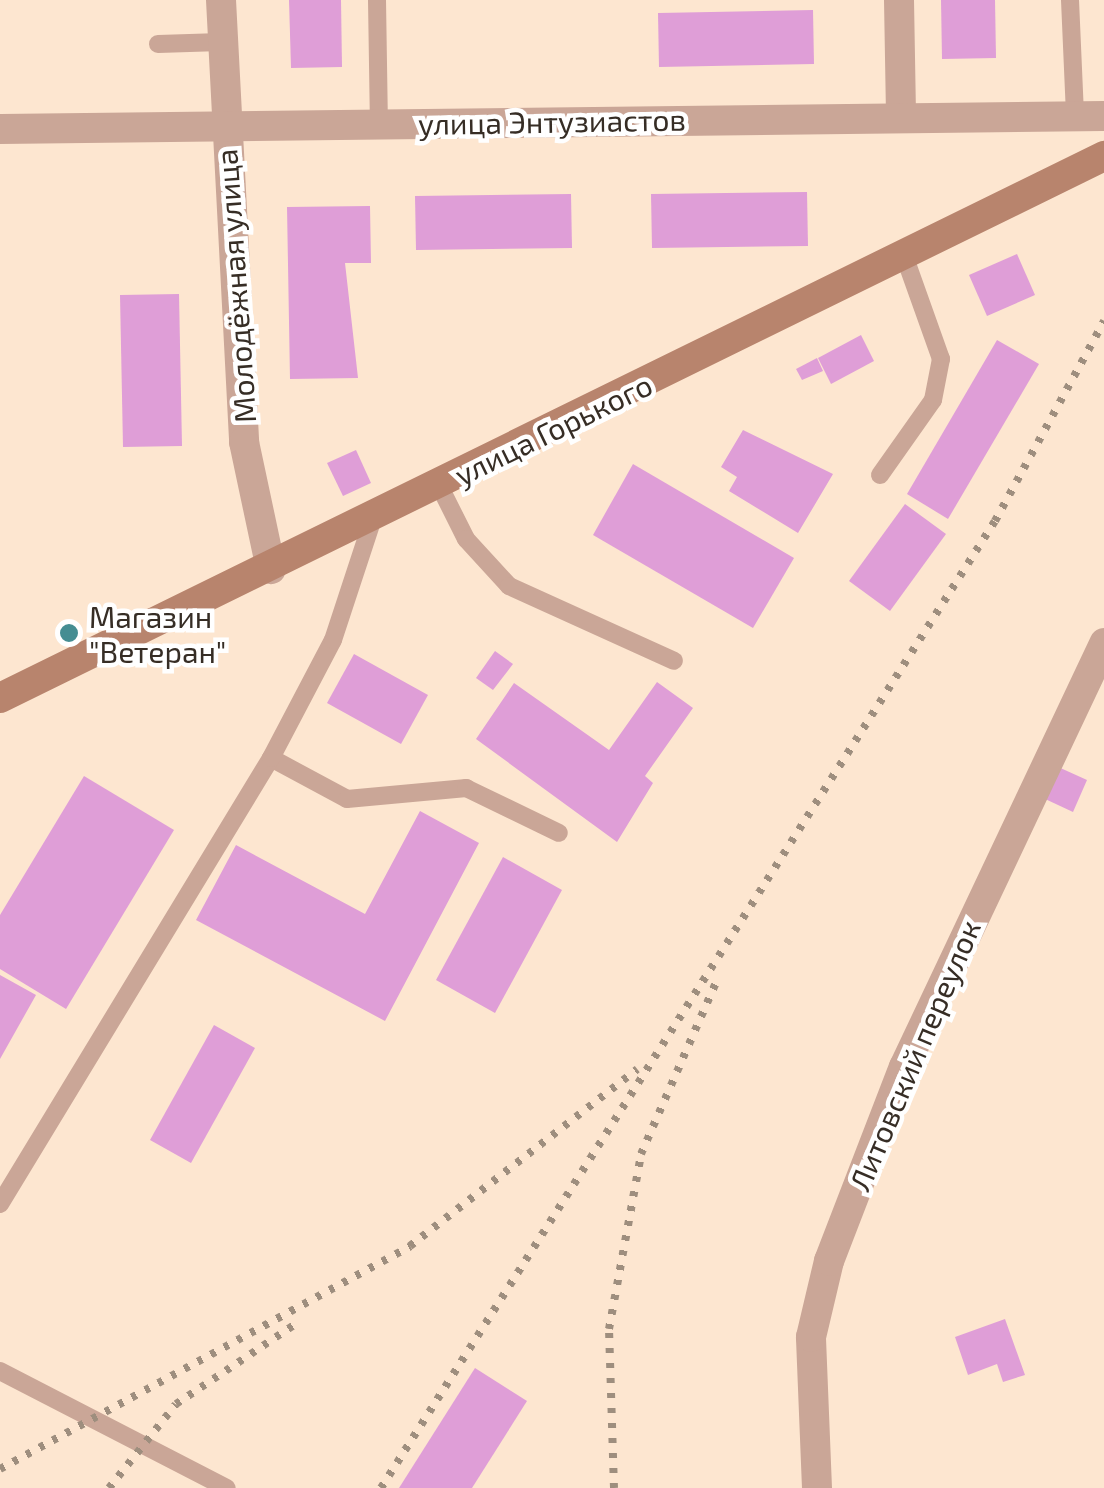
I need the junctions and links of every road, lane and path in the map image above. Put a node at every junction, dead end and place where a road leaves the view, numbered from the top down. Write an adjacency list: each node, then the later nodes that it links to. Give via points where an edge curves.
1 (221, 0): 5 (street, Молодёжная улица)
2 (377, 0): 9 (lane)
3 (899, 0): 7 (street)
4 (1070, 0): 8 (lane)
5 (221, 42): 6 (lane); 10 (street, Молодёжная улица)
6 (158, 44)
7 (902, 113): 8 (street, улица Энтузиастов); 9 (street, улица Энтузиастов)
8 (1089, 116)
9 (379, 124): 10 (street, улица Энтузиастов)
10 (224, 126): 11 (street, улица Энтузиастов); 17 (street, Молодёжная улица, via 244,442)
11 (0, 128)
12 (1104, 156): 13 (main road, улица Горького)
13 (904, 255): 14 (lane, via 942,359 933,400); 15 (main road, улица Горького)
14 (880, 474)
15 (439, 486): 16 (main road, улица Горького); 19 (lane, via 466,539 509,586)
16 (373, 518): 17 (main road, улица Горького); 21 (lane, via 333,640)
17 (271, 569): 20 (main road, улица Горького)
18 (1104, 643): 26 (street, Литовский переулок, via 904,1067 830,1261 811,1336)
19 (674, 662)
20 (0, 698)
21 (271, 758): 22 (lane, via 347,799 466,788); 23 (lane)
22 (558, 833)
23 (0, 1204)
24 (0, 1371): 25 (lane)
25 (227, 1488)
26 (817, 1488)

